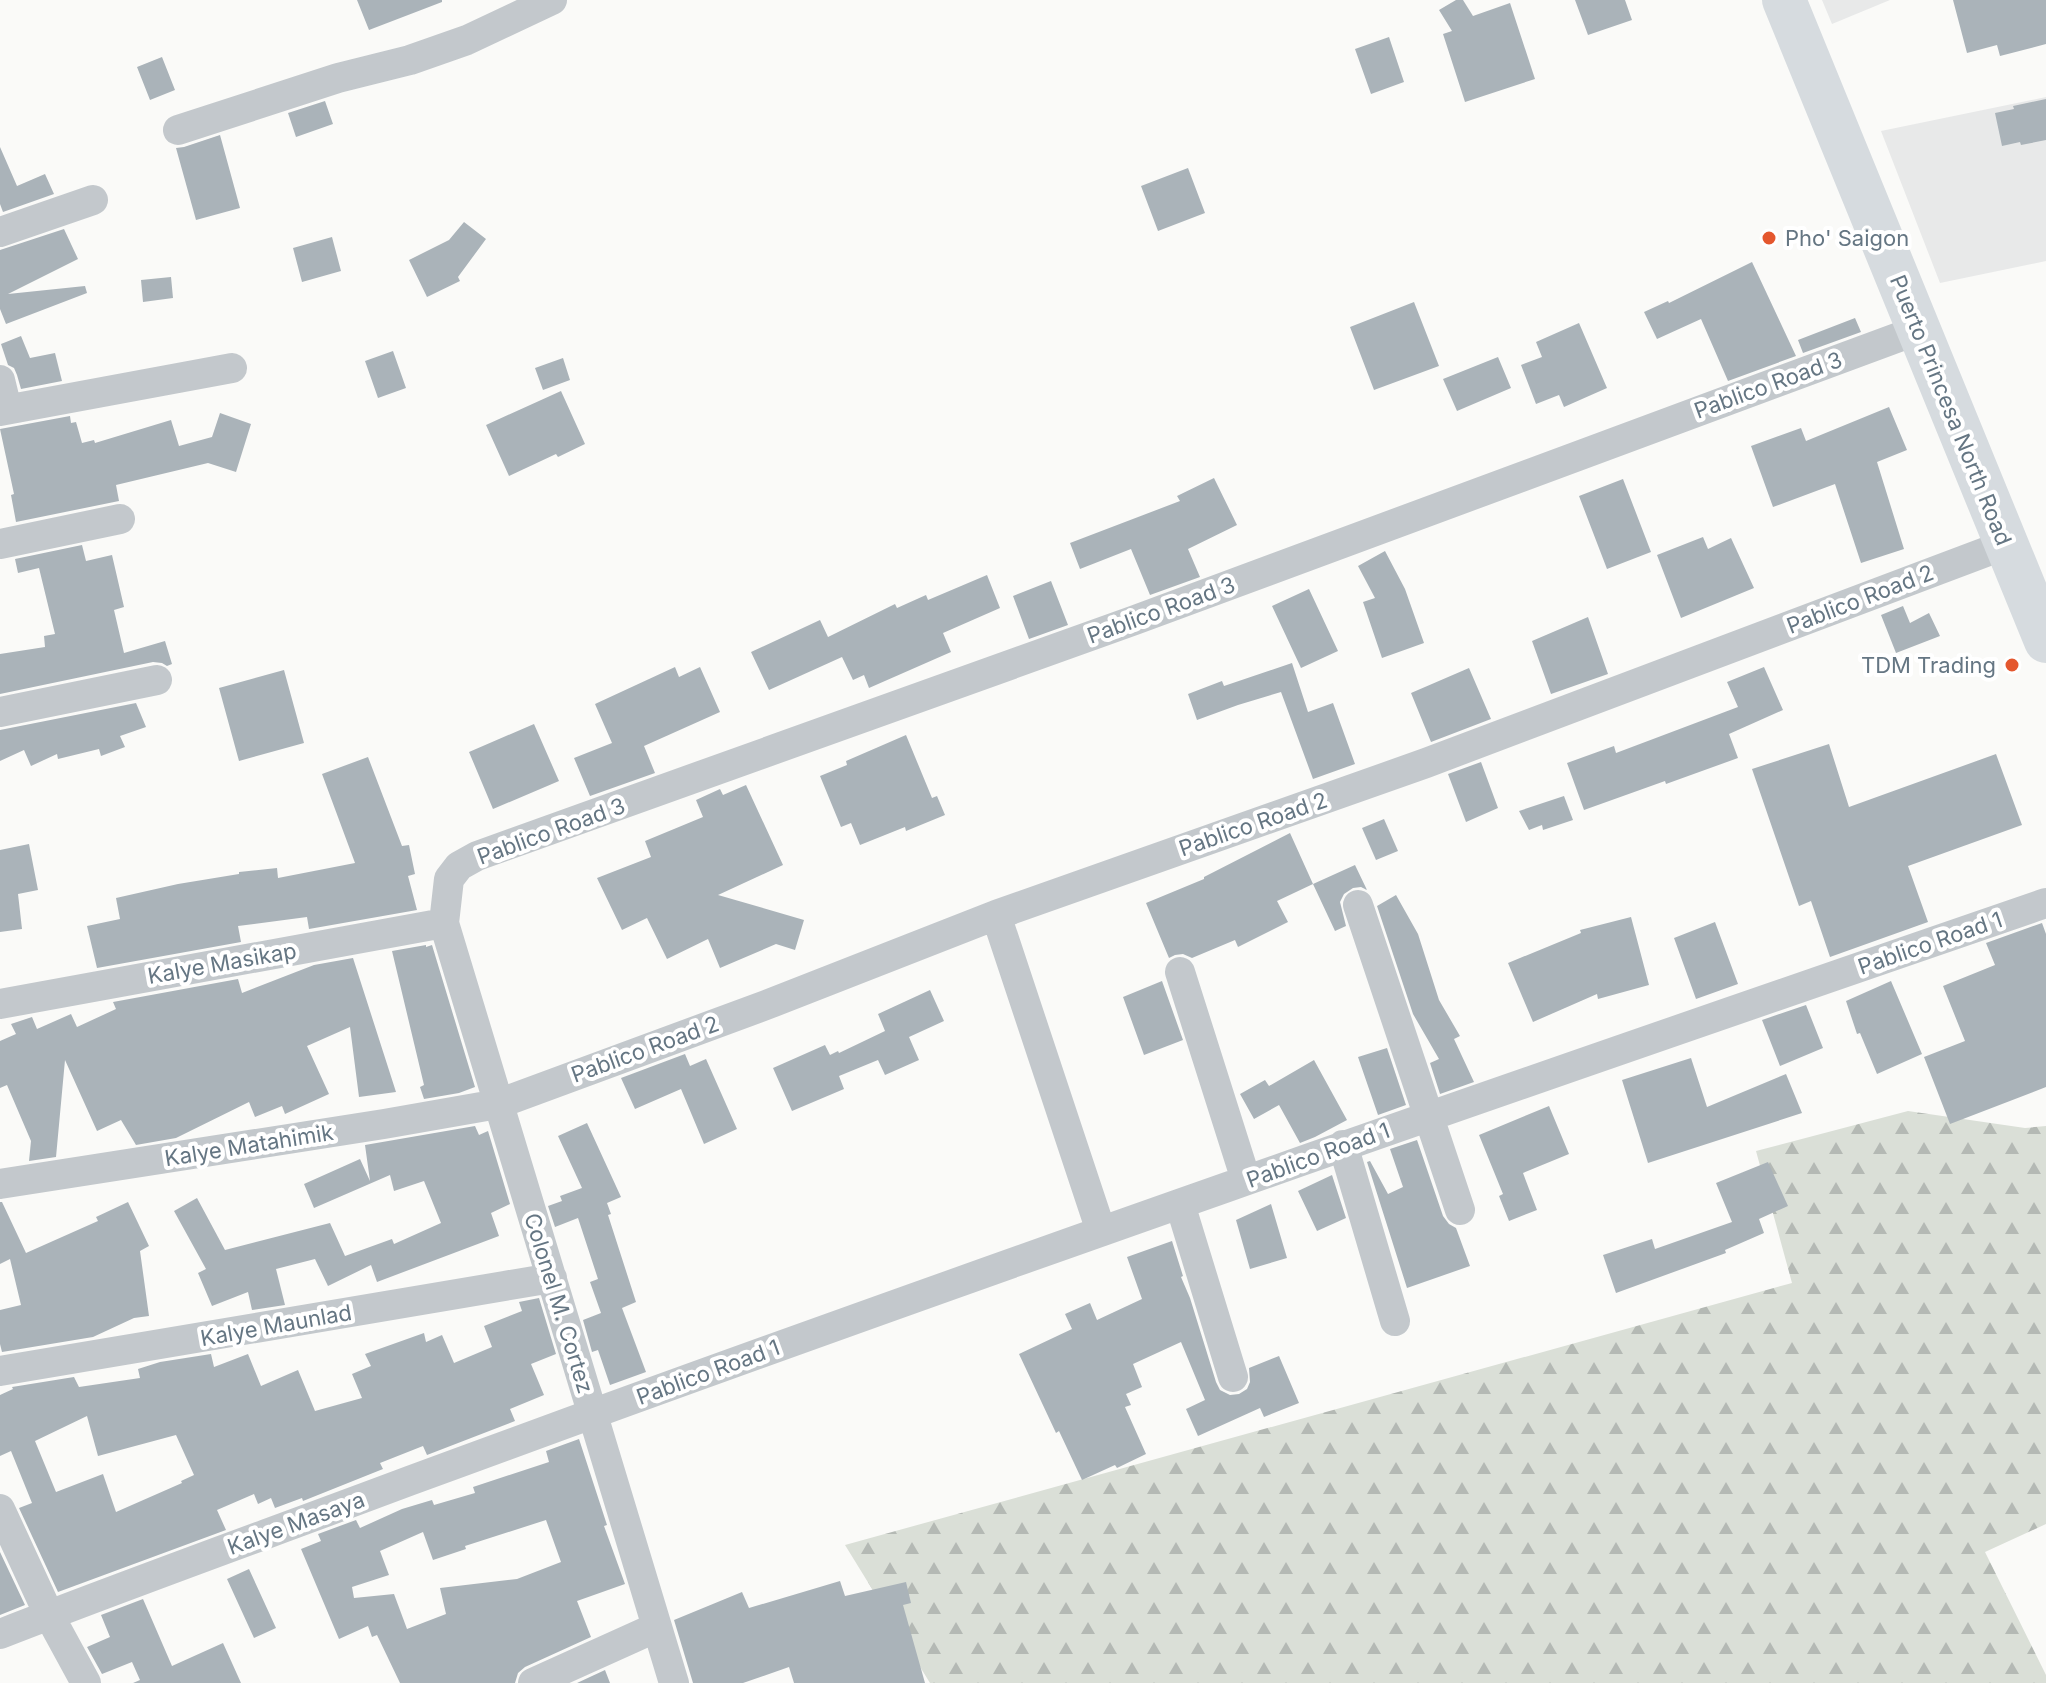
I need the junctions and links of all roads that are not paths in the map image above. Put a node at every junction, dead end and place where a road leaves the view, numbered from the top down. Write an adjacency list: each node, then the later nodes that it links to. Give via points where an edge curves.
1 (552, 0): 3 (street, via 410,60)
2 (1784, 0): 6 (main road, Puerto Princesa North Road)
3 (178, 130)
4 (93, 200): 5 (street)
5 (0, 232)
6 (1918, 330): 12 (main road, Puerto Princesa North Road); 19 (street, Pablico Road 3, via 477,856 449,879)
7 (232, 368): 9 (street)
8 (0, 380): 9 (street)
9 (4, 410)
10 (120, 519): 11 (street)
11 (0, 544)
12 (2007, 544): 13 (main road, Puerto Princesa North Road); 18 (street, Pablico Road 2, via 1426,763)
13 (2046, 641)
14 (157, 680): 15 (street)
15 (0, 712)
16 (2046, 903): 23 (street, Pablico Road 1)
17 (1358, 905): 23 (street)
18 (996, 915): 22 (street, Pablico Road 2); 29 (street)
19 (444, 923): 21 (street, Kalye Masikap); 22 (street, Colonel M. Cortez)
20 (1180, 972): 25 (street)
21 (0, 1004)
22 (498, 1104): 26 (street, Kalye Matahimik); 30 (street, Colonel M. Cortez)
23 (1428, 1116): 24 (street, Pablico Road 1); 28 (street)
24 (1343, 1145): 25 (street, Pablico Road 1); 31 (street)
25 (1246, 1180): 27 (street, Pablico Road 1)
26 (0, 1184)
27 (1180, 1204): 29 (street, Pablico Road 1); 33 (street)
28 (1460, 1210)
29 (1101, 1231): 34 (street, Pablico Road 1)
30 (552, 1278): 32 (street, Kalye Maunlad); 34 (street, Colonel M. Cortez)
31 (1395, 1321)
32 (0, 1371)
33 (1233, 1377)
34 (593, 1414): 36 (street, Kalye Masaya); 37 (street, Colonel M. Cortez)
35 (0, 1509): 36 (street)
36 (49, 1615): 38 (street, Kalye Masaya); 39 (street)
37 (657, 1627): 40 (street); 41 (street, Colonel M. Cortez)
38 (0, 1634)
39 (86, 1683)
40 (533, 1683)
41 (674, 1683)

